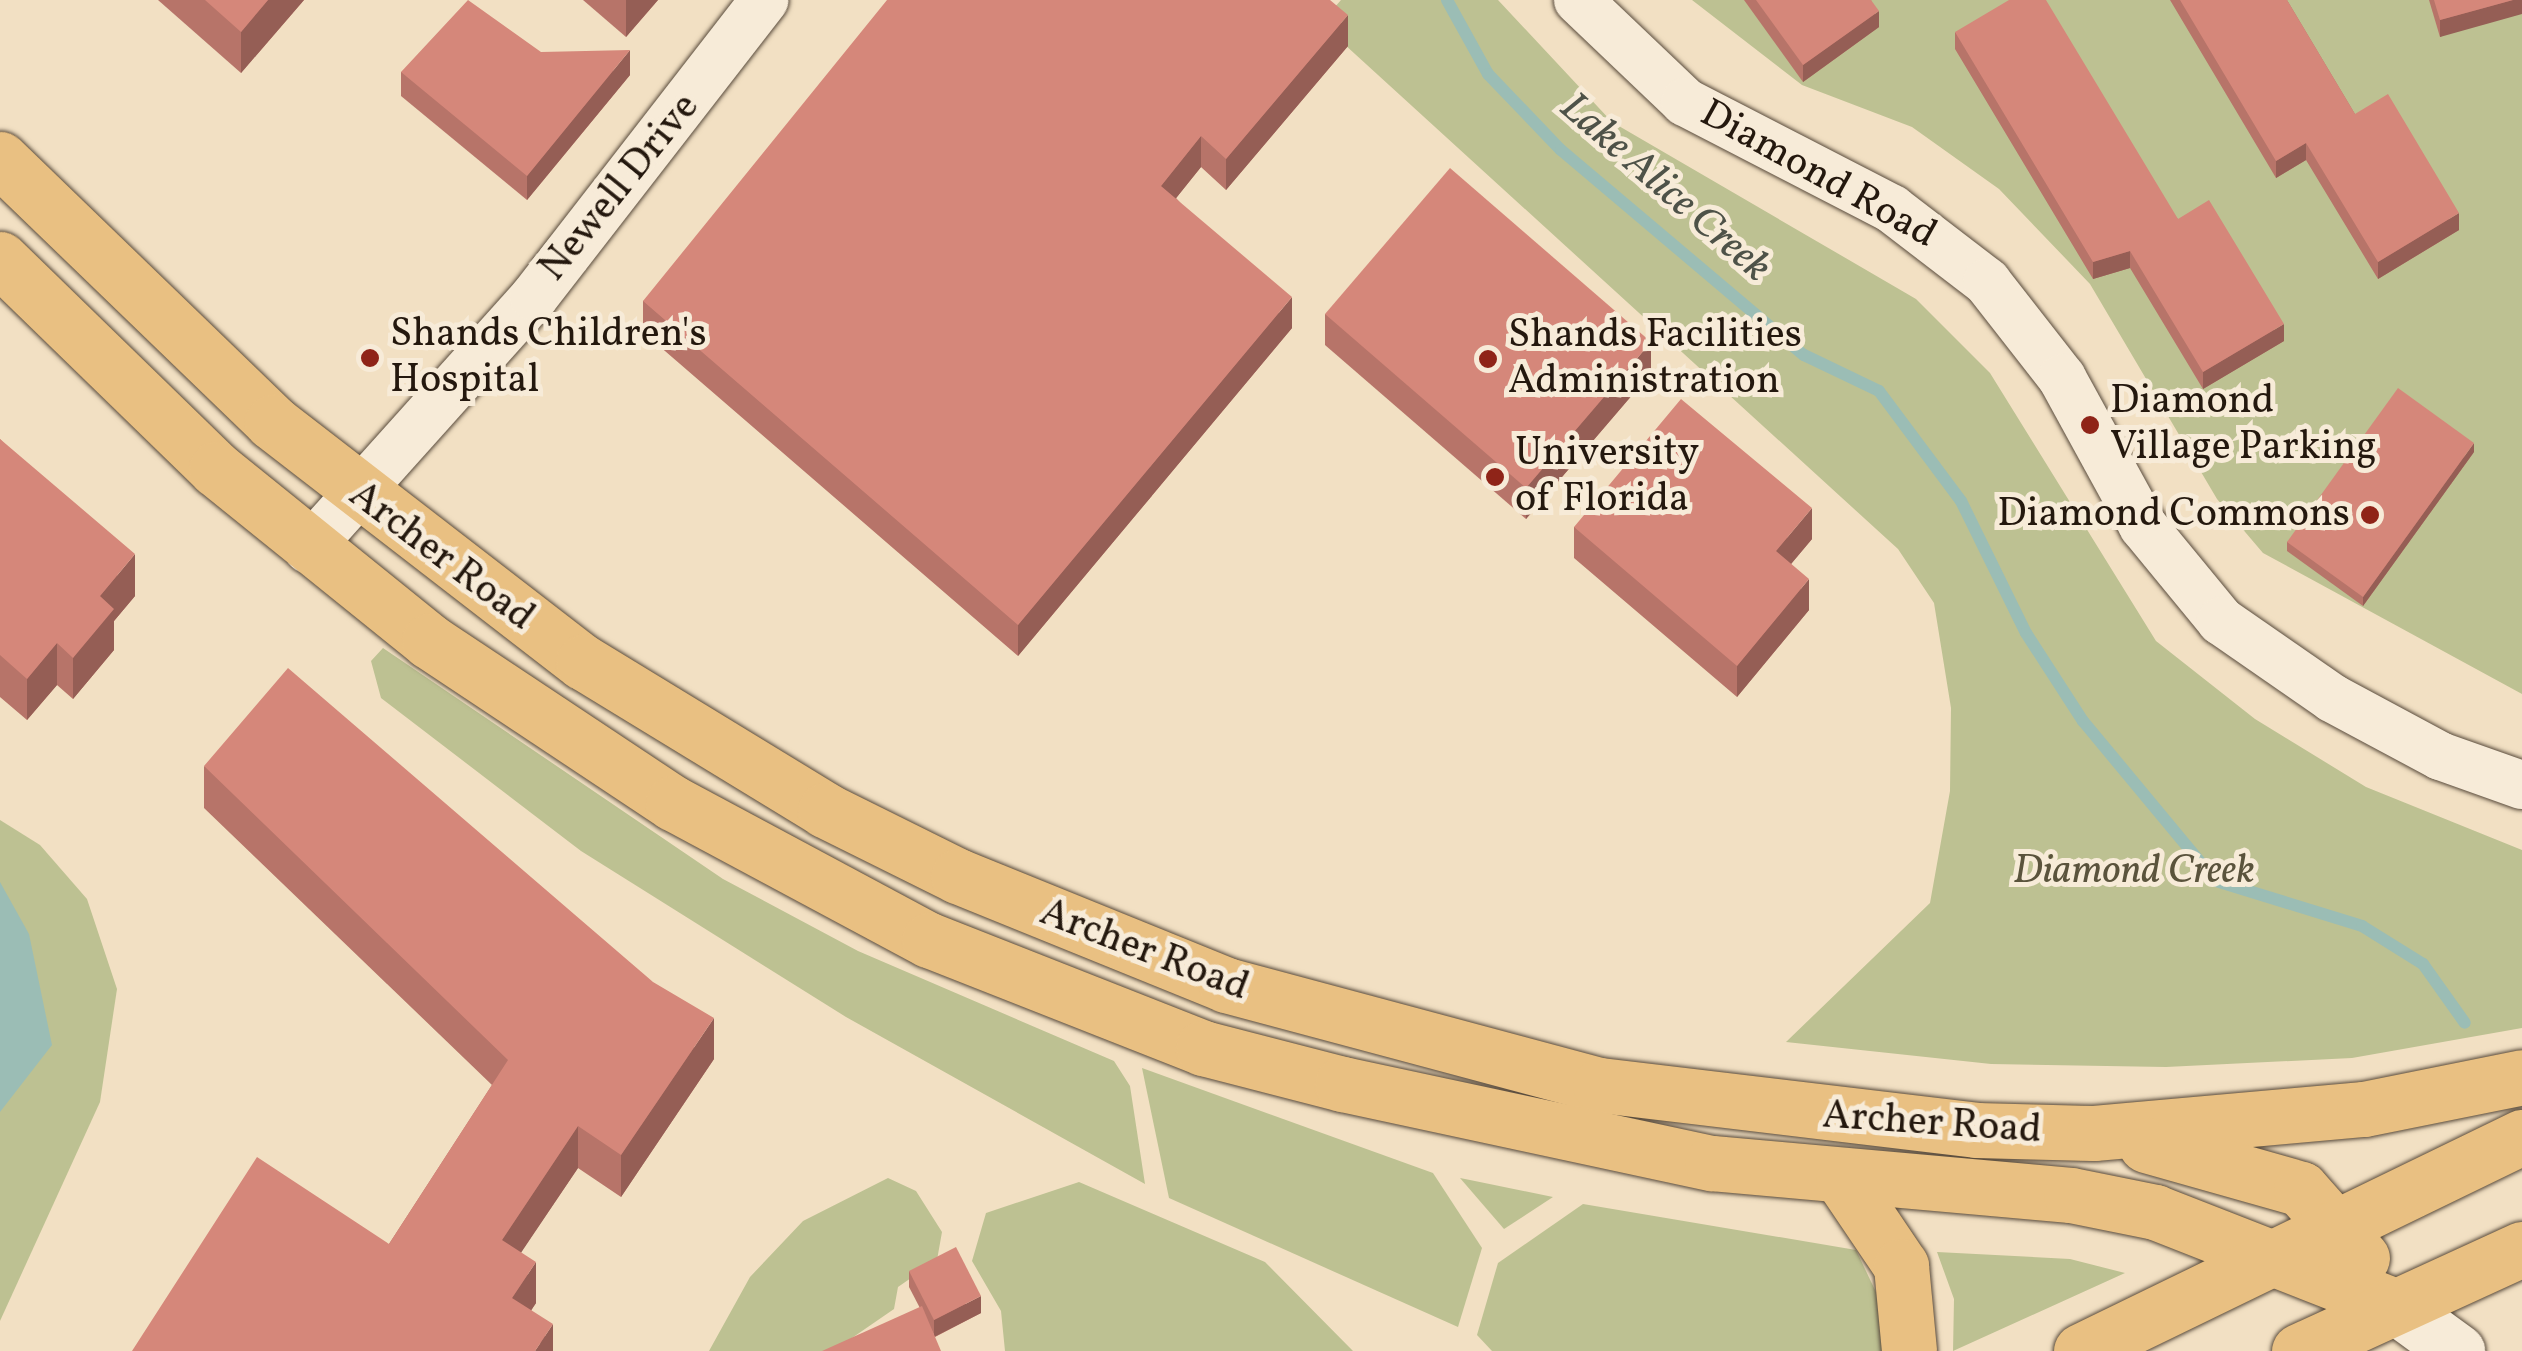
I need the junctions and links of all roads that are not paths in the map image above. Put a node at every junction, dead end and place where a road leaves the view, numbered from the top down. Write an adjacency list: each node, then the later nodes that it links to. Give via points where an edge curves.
1 (764, 0): 5 (street, Newell Drive, via 581,239)
2 (1578, 0): 7 (street, Diamond Road, via 1685,102 1892,209 1987,282 2062,378 2143,526 2222,621 2359,713)
3 (0, 158): 5 (main road, Archer Road)
4 (0, 259): 6 (main road, Archer Road)
5 (360, 496): 6 (street, Newell Drive); 8 (main road, Archer Road, via 583,662 825,810 1084,931)
6 (308, 549): 10 (main road, Archer Road, via 546,722 794,872 1057,996)
7 (2522, 785)
8 (1362, 1029): 10 (main road); 11 (main road, Archer Road, via 1711,1105)
9 (2522, 1076): 11 (main road, Archer Road, via 2364,1110)
10 (1342, 1084): 13 (main road, Archer Road, via 1590,1142)
11 (2094, 1133): 14 (main road, via 2253,1169 2301,1189)
12 (2522, 1137): 14 (main road)
13 (1843, 1180): 16 (main road, Archer Road, via 2071,1195 2155,1212); 18 (main road, via 1901,1266)
14 (2342, 1229): 16 (main road); 17 (main road)
15 (2522, 1250): 17 (main road)
16 (2286, 1257): 17 (main road, Archer Road); 19 (main road)
17 (2395, 1306): 20 (main road); 21 (street)
18 (1909, 1351)
19 (2081, 1351)
20 (2299, 1351)
21 (2456, 1351)

